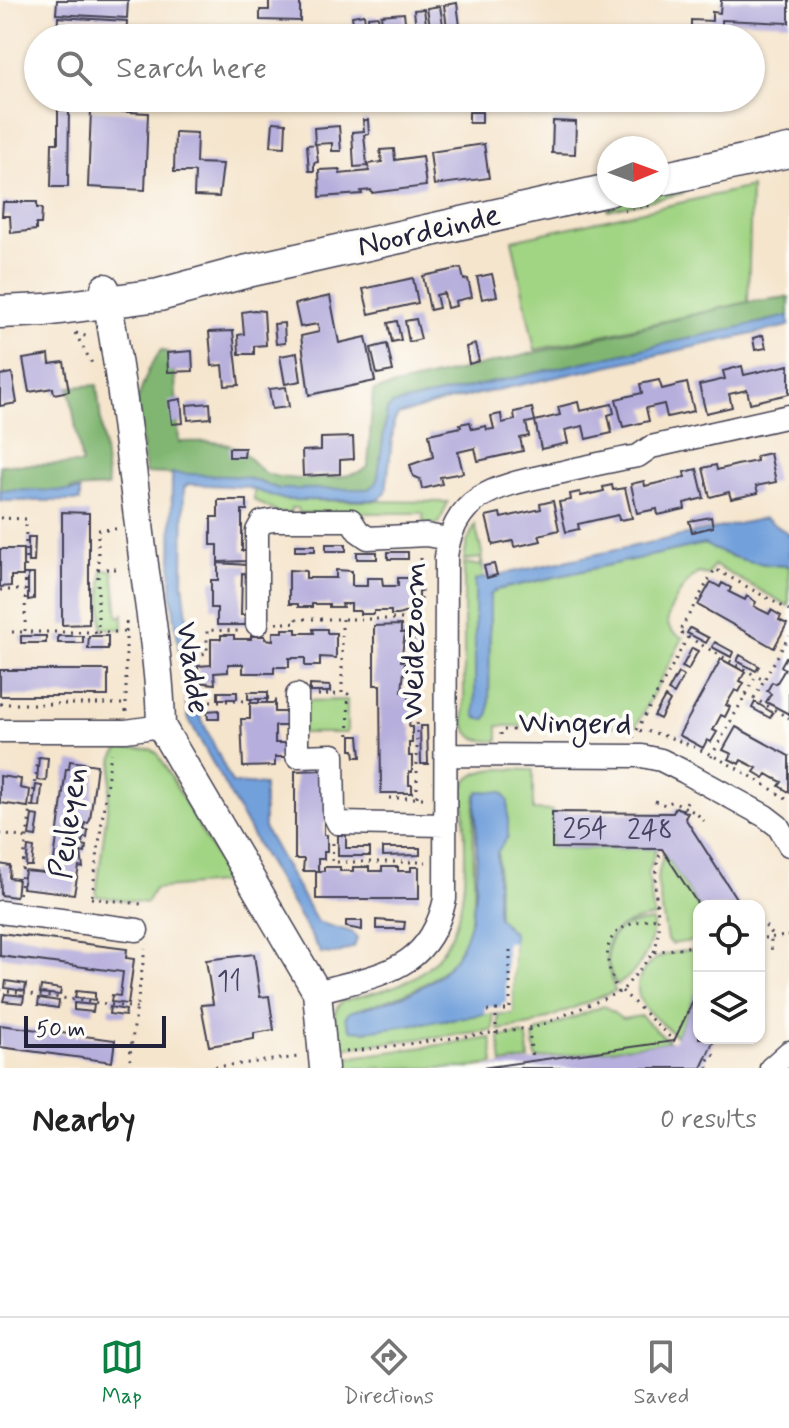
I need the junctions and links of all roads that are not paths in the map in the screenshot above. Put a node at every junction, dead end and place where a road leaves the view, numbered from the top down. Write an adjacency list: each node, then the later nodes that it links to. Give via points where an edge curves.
1 (789, 151): 2 (main road)
2 (669, 177)
3 (597, 193): 4 (main road, Noordeinde, via 248,271 206,274)
4 (106, 295): 5 (main road, Noordeinde); 6 (main road, Noordeinde); 11 (street, Wadde)
5 (0, 303)
6 (0, 312)
7 (789, 416): 8 (street, Weidezoom, via 502,485 475,500)
8 (448, 539): 9 (street, via 368,538 351,520 262,522 257,531); 13 (street, Weidezoom)
9 (255, 626)
10 (297, 695): 14 (street, via 297,756 333,755 338,823)
11 (161, 726): 12 (street, Peuleyen); 18 (street, Wadde)
12 (0, 731)
13 (446, 755): 14 (street, Weidezoom); 15 (street, Wingerd, via 623,754 661,760 765,816)
14 (445, 825): 18 (street, Weidezoom, via 445,899 431,939 401,966)
15 (789, 845)
16 (8, 913): 17 (street)
17 (137, 930)
18 (317, 992): 20 (street, Wadde)
19 (789, 1052): 21 (street)
20 (315, 1056)
21 (771, 1068)

